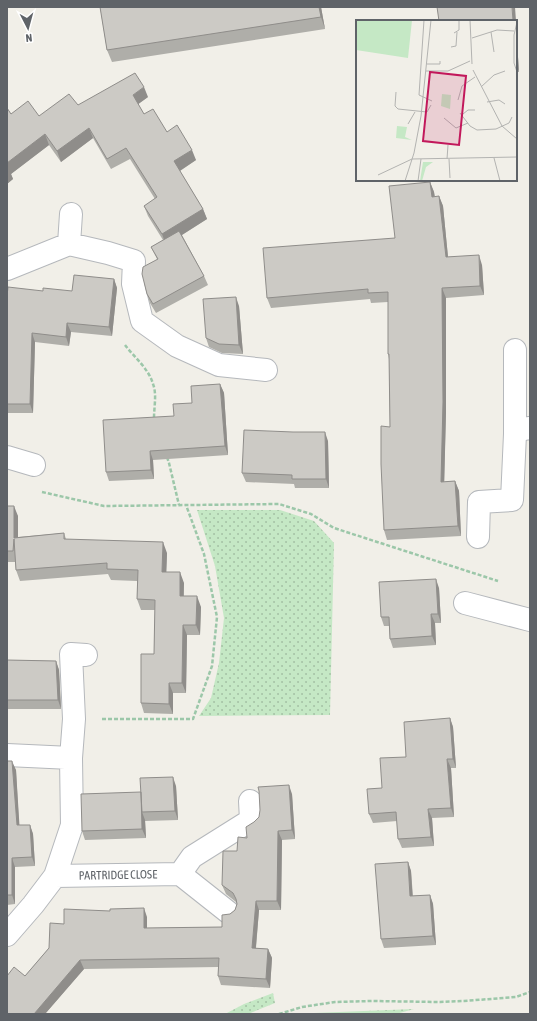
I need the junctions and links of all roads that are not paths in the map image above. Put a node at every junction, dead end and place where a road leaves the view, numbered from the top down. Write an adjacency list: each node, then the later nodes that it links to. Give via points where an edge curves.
1 (71, 214): 2 (street)
2 (69, 244): 3 (street); 5 (street, via 134,260 132,284 142,321 176,346 219,365)
3 (7, 269)
4 (515, 350): 6 (street)
5 (266, 370)
6 (523, 431): 9 (street, via 512,500 479,502)
7 (7, 457): 8 (street)
8 (34, 465)
9 (478, 536)
10 (465, 603): 11 (street)
11 (530, 620)
12 (86, 655): 14 (street, via 71,654 74,719)
13 (7, 755): 14 (street)
14 (72, 758): 17 (street, via 72,825)
15 (250, 801): 16 (street, via 251,820 192,857)
16 (180, 874): 17 (street, PARTRIDGE CLOSE); 18 (street)
17 (55, 876): 19 (street)
18 (228, 912)
19 (7, 935)

